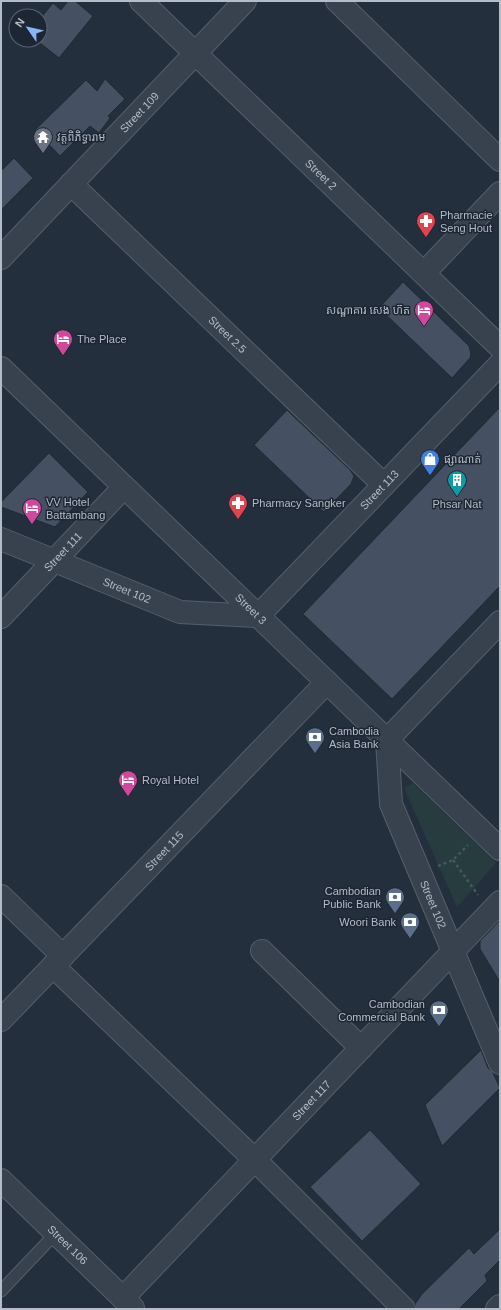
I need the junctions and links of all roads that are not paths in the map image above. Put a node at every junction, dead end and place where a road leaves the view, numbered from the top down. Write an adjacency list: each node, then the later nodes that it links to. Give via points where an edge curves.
1 (142, 1): 4 (street, Street 2)
2 (245, 1): 4 (street, Street 109)
3 (337, 1): 5 (street)
4 (196, 53): 6 (street, Street 109); 9 (street, Street 2)
5 (500, 160)
6 (71, 184): 8 (street, Street 109); 13 (street, Street 2.5)
7 (500, 193): 9 (street)
8 (1, 258)
9 (424, 273): 10 (street, Street 2)
10 (500, 347)
11 (500, 364): 13 (street, Street 113)
12 (1, 368): 14 (street, Street 3)
13 (384, 485): 17 (street, Street 113)
14 (124, 487): 16 (street, Street 111); 17 (street, Street 3)
15 (1, 540): 16 (street, Street 102)
16 (54, 560): 17 (street, Street 102, via 180,612); 18 (street, Street 111)
17 (258, 616): 20 (street, Street 3)
18 (1, 617)
19 (500, 622): 21 (street)
20 (327, 682): 21 (street, Street 3); 27 (street, Street 115)
21 (386, 740): 22 (street, Street 3); 26 (street, Street 102, via 391,804)
22 (500, 849)
23 (1, 896): 27 (street)
24 (495, 907): 26 (street, Street 117)
25 (262, 951): 29 (street)
26 (452, 952): 29 (street, Street 117); 30 (street, Street 102)
27 (58, 961): 28 (street, Street 115); 31 (street)
28 (1, 1020)
29 (361, 1048): 31 (street, Street 117)
30 (500, 1063)
31 (255, 1160): 35 (street, Street 117); 37 (street)
32 (3, 1188): 33 (street, Street 106)
33 (56, 1234): 34 (lane); 35 (street, Street 106)
34 (1, 1291)
35 (129, 1304)
36 (500, 1306): 38 (street)
37 (404, 1309)
38 (497, 1309)

